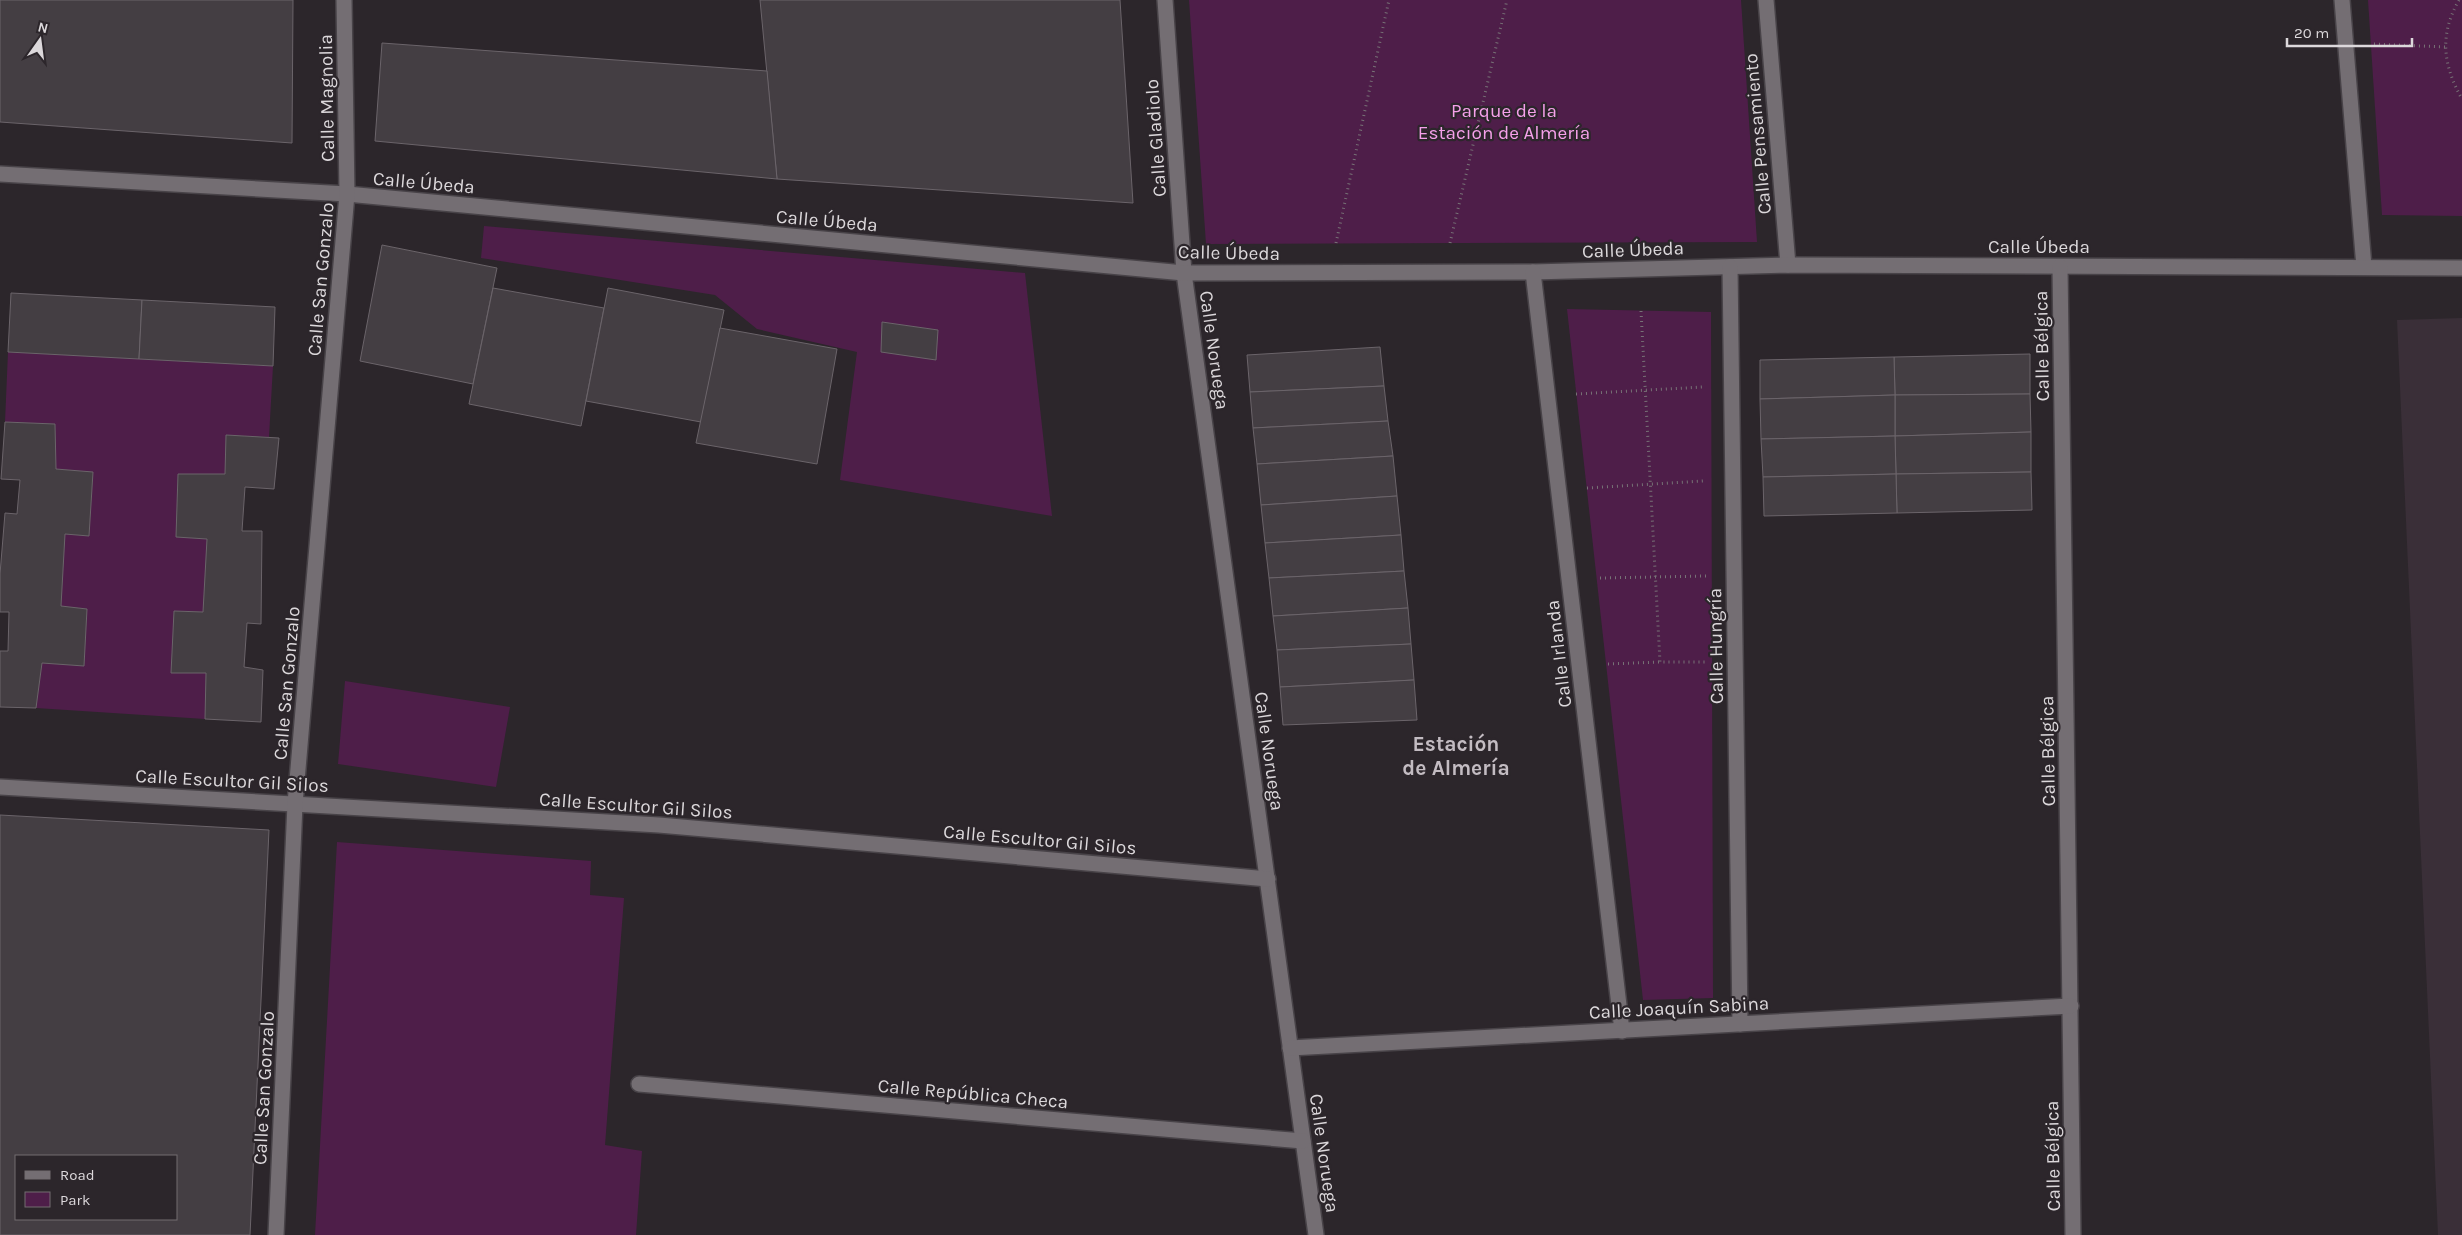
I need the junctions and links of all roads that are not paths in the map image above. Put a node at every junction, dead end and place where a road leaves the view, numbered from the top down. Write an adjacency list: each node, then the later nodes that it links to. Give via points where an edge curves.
1 (344, 0): 6 (street, Calle Magnolia)
2 (1165, 0): 13 (street, Calle Gladiolo)
3 (1766, 0): 7 (street, Calle Pensamiento)
4 (2342, 0): 10 (street)
5 (0, 174): 6 (street, Calle Úbeda)
6 (347, 194): 13 (street, Calle Úbeda); 15 (street, Calle San Gonzalo)
7 (1788, 265): 8 (street, Calle Úbeda); 9 (street, Calle Úbeda)
8 (1730, 267): 12 (street, Calle Úbeda); 18 (street, Calle Hungría)
9 (2060, 267): 10 (street, Calle Úbeda); 17 (street, Calle Bélgica)
10 (2364, 267): 11 (street, Calle Úbeda)
11 (2462, 268)
12 (1533, 272): 13 (street, Calle Úbeda); 19 (street, Calle Irlanda)
13 (1184, 273): 16 (street, Calle Noruega)
14 (0, 787): 15 (street, Calle Escultor Gil Silos)
15 (295, 804): 16 (street, Calle Escultor Gil Silos, via 659,825); 23 (street, Calle San Gonzalo)
16 (1268, 879): 20 (street, Calle Noruega)
17 (2071, 1006): 18 (street, Calle Joaquín Sabina); 25 (street, Calle Bélgica)
18 (1740, 1024): 19 (street, Calle Joaquín Sabina)
19 (1622, 1030): 20 (street, Calle Joaquín Sabina)
20 (1290, 1048): 22 (street, Calle Noruega)
21 (639, 1084): 22 (street, Calle República Checa)
22 (1303, 1141): 24 (street, Calle Noruega)
23 (276, 1235)
24 (1316, 1235)
25 (2073, 1235)

